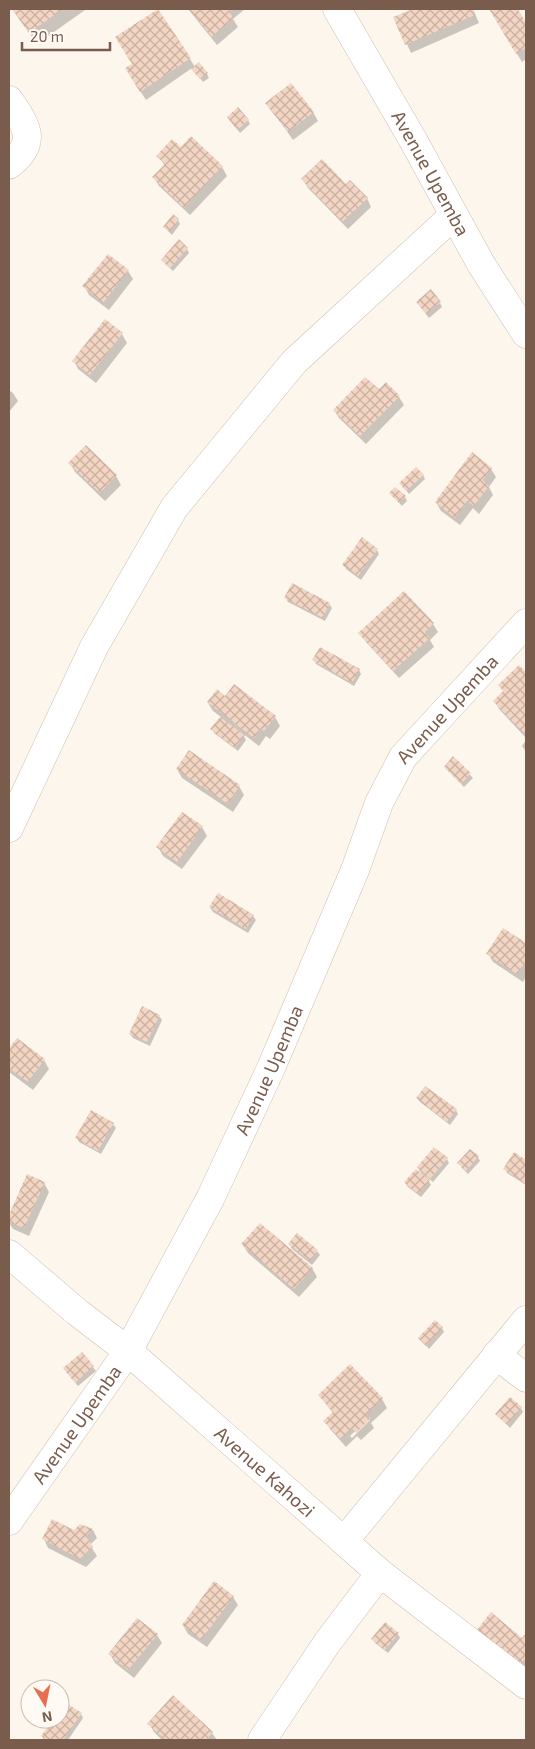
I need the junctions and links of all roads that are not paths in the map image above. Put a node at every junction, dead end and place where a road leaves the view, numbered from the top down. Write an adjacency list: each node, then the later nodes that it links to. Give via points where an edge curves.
1 (337, 9): 4 (street, Avenue Upemba)
2 (9, 100): 3 (street, via 27,130 26,145)
3 (9, 165)
4 (454, 215): 5 (street, Avenue Upemba); 7 (street, via 294,362 174,508 94,647)
5 (526, 334)
6 (526, 623): 10 (street, Avenue Upemba, via 403,757 379,804 355,870 271,1068 215,1188)
7 (9, 828)
8 (9, 1254): 10 (street, Avenue Kahozi)
9 (526, 1320): 11 (street)
10 (128, 1351): 13 (street, Avenue Upemba); 14 (street, Avenue Kahozi)
11 (496, 1355): 12 (street); 14 (street)
12 (526, 1378)
13 (9, 1521)
14 (344, 1541): 15 (street, Avenue Kahozi)
15 (380, 1573): 16 (street, Avenue Kahozi); 17 (street, via 327,1643)
16 (526, 1685)
17 (262, 1740)

